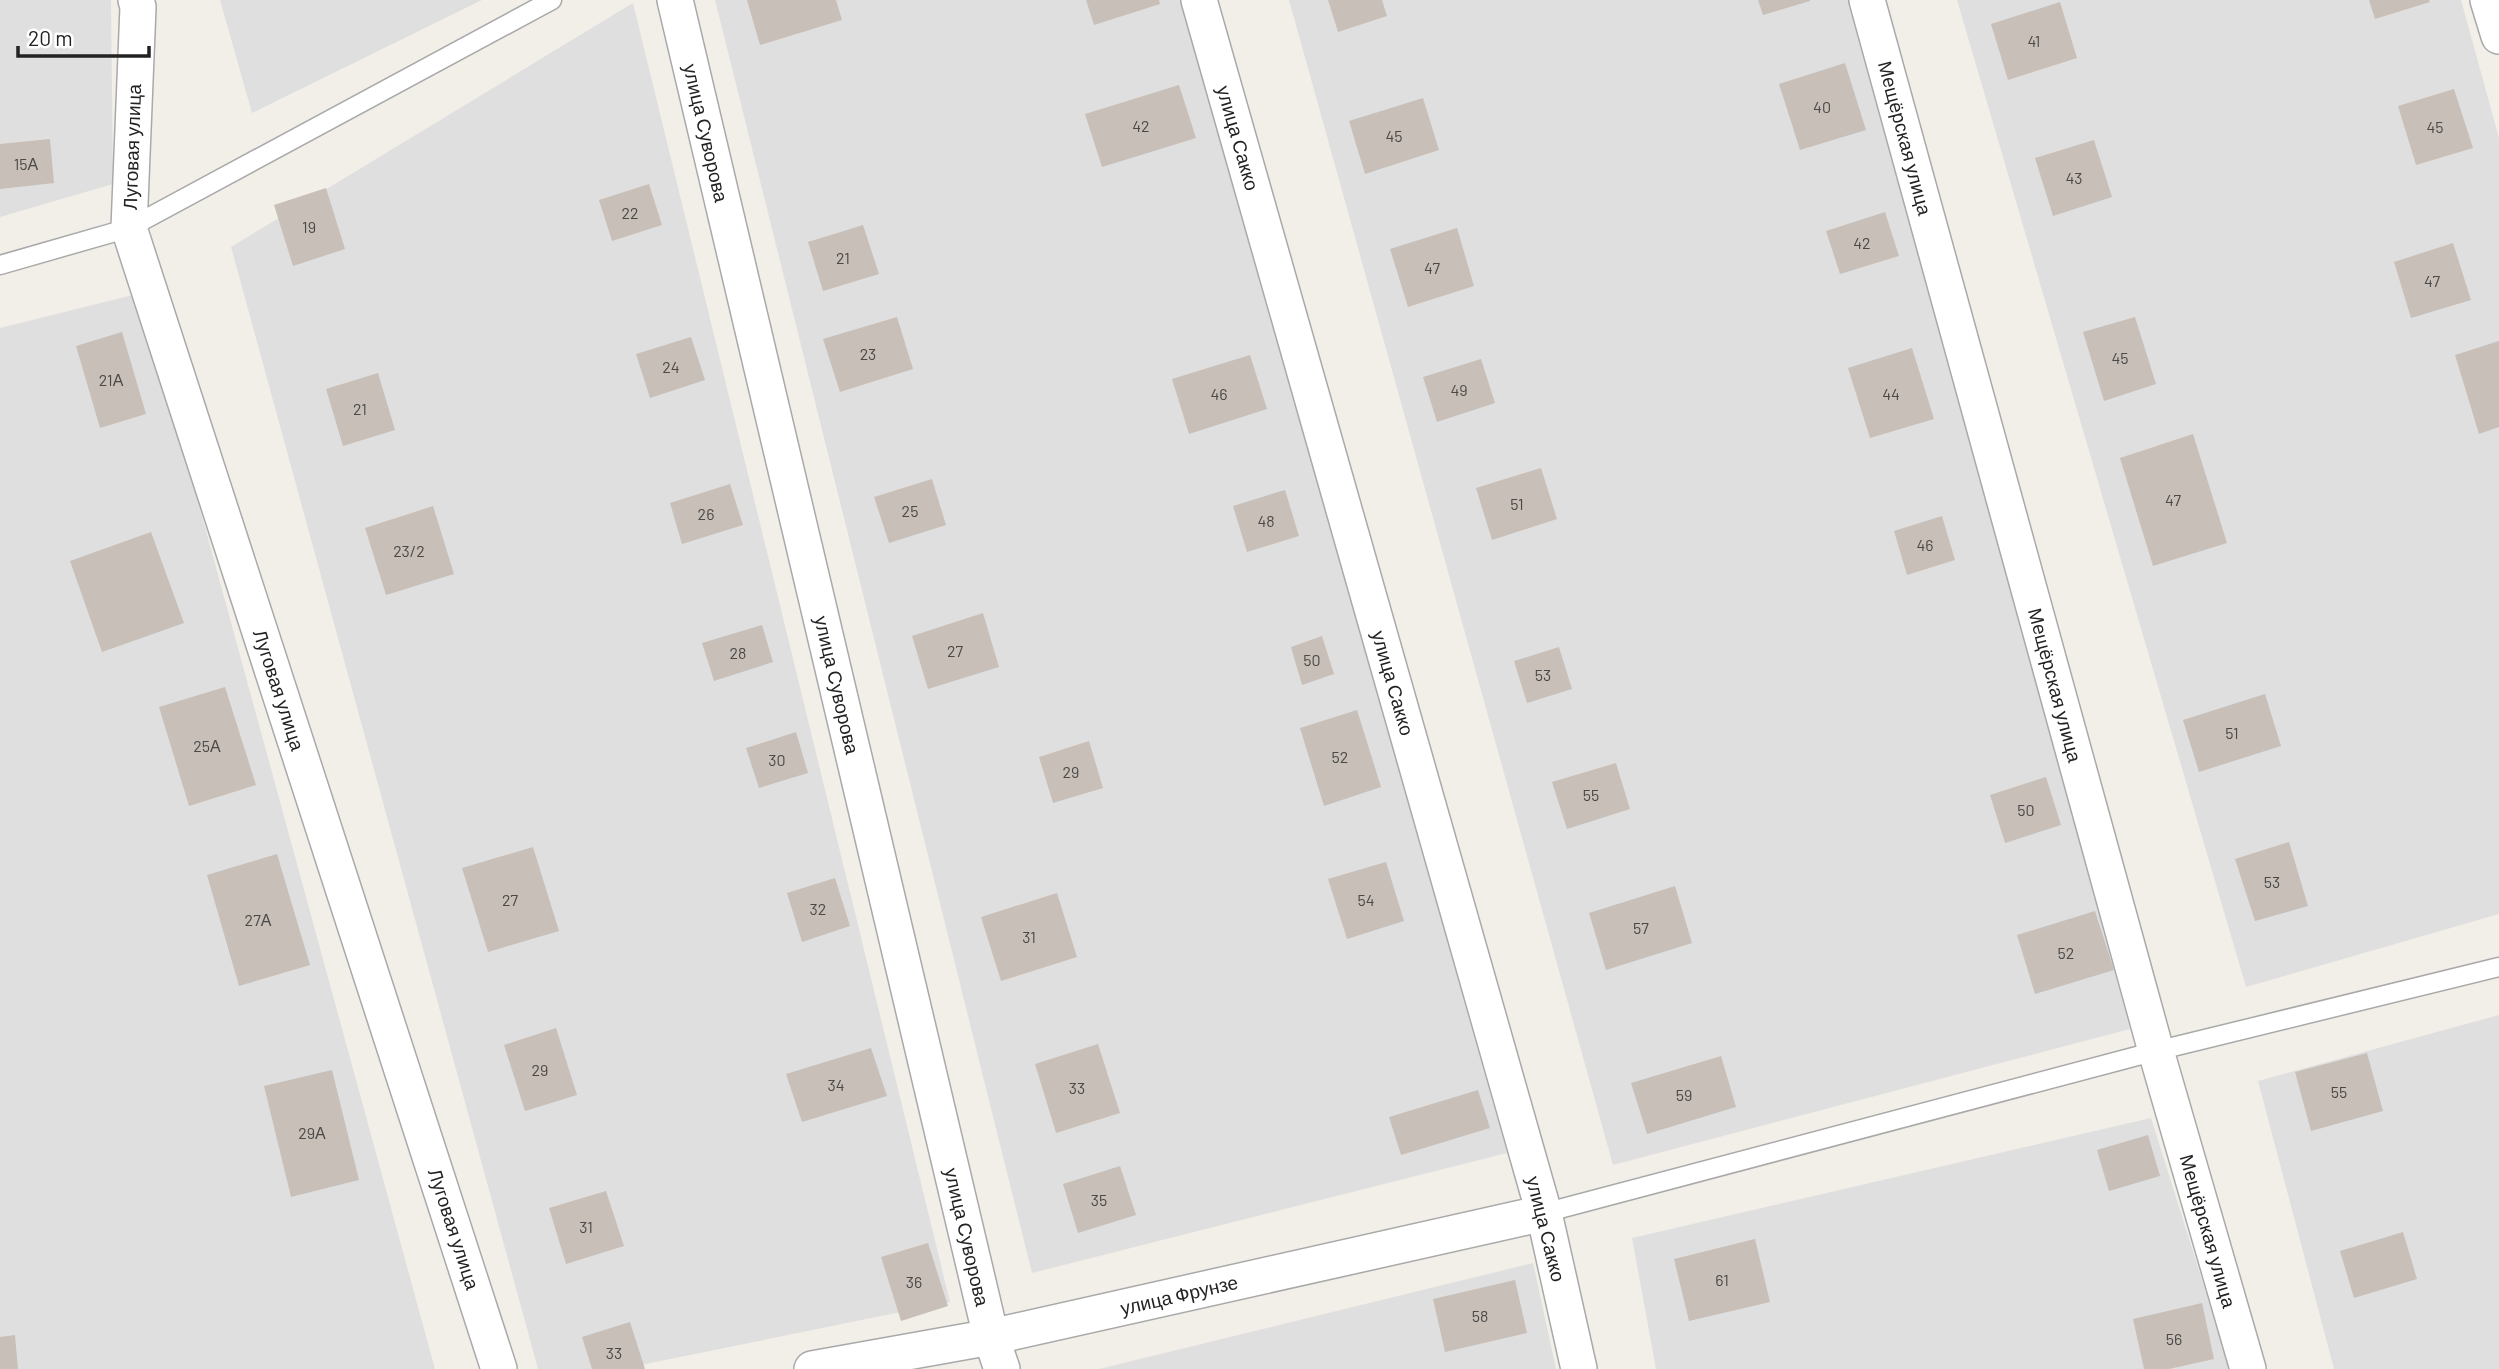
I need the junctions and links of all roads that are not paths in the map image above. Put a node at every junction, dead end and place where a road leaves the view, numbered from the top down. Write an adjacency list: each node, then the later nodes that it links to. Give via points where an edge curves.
1 (136, 0): 8 (street, Луговая улица)
2 (552, 0): 8 (lane)
3 (675, 0): 13 (street, улица Суворова)
4 (1199, 0): 12 (street, улица Сакко)
5 (1867, 0): 11 (street, Мещёрская улица)
6 (2488, 0): 7 (street)
7 (2499, 36)
8 (129, 228): 9 (lane); 14 (street, Луговая улица)
9 (0, 265)
10 (2499, 967): 11 (lane)
11 (2156, 1051): 12 (lane); 18 (street, Мещёрская улица)
12 (1544, 1213): 13 (street, улица Фрунзе); 17 (street, улица Сакко)
13 (991, 1337): 15 (street, улица Фрунзе); 16 (street, улица Суворова)
14 (499, 1369)
15 (812, 1369)
16 (1002, 1369)
17 (1578, 1369)
18 (2248, 1369)

